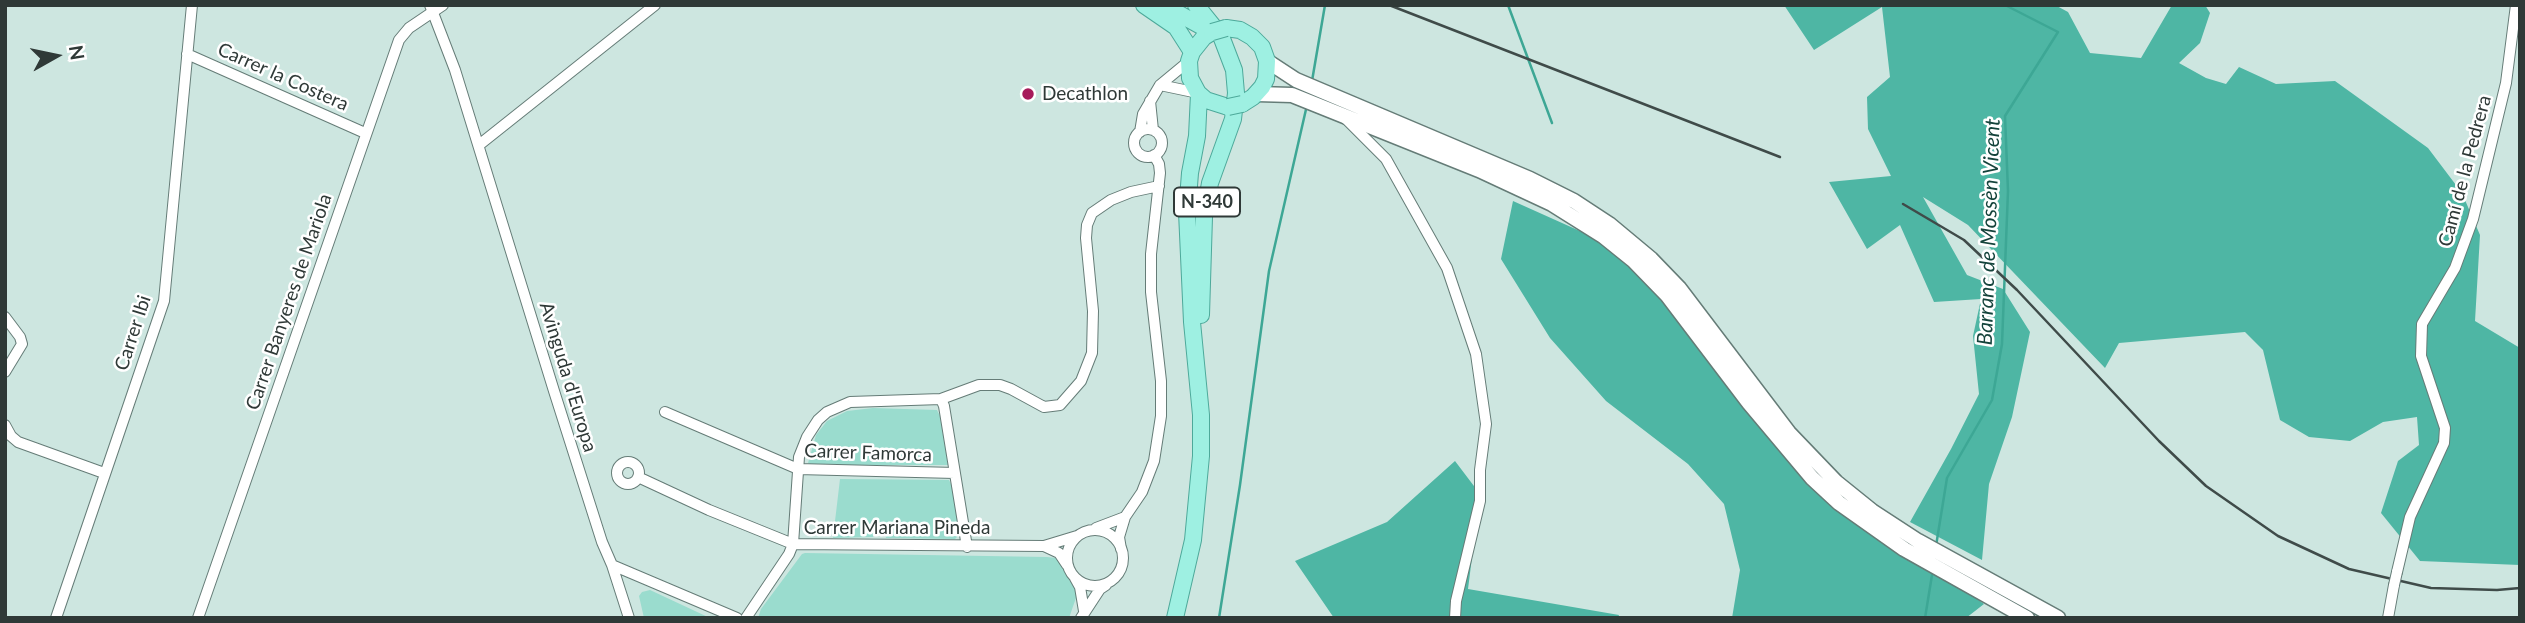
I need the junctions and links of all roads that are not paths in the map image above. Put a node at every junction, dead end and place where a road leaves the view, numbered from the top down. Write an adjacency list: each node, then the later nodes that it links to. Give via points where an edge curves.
1 (192, 5): 10 (street, Carrer Ibi)
2 (443, 5): 8 (street, Carrer Banyeres de Mariola)
3 (655, 5): 23 (street)
4 (1144, 5): 11 (main road, N-340, via 1176,27)
5 (1163, 5): 9 (main road)
6 (1196, 5): 30 (main road, N-340, via 1221,36 1234,70 1236,93 1204,217)
7 (2516, 5): 57 (street, Camí de la Pedrera, bridge, via 2507,83 2473,219 2455,268 2422,324 2421,356 2445,428 2444,443 2410,517)
8 (431, 8): 21 (street, Carrer Banyeres de Mariola, via 399,40); 23 (street, Avinguda d'Europa)
9 (1219, 30): 11 (main road, via 1204,37); 12 (main road, via 1240,30 1252,37)
10 (187, 54): 21 (street, Carrer la Costera); 33 (street, Carrer Ibi, via 164,301)
11 (1191, 57): 13 (street); 14 (main road, N-340, via 1190,78)
12 (1267, 61): 15 (main road, via 1266,79); 56 (main road, via 1296,80 1530,179 1600,218 1679,288 1789,433 1836,482 1905,533)
13 (1160, 85): 14 (street); 16 (street)
14 (1199, 93): 17 (main road, via 1206,100); 22 (main road, N-340)
15 (1257, 94): 17 (main road, N-340); 18 (main road, via 1292,95)
16 (1150, 100): 19 (street); 20 (street)
17 (1231, 106): 22 (main road, N-340)
18 (1343, 115): 54 (street, via 1386,159 1447,268 1476,354 1486,424 1480,501); 55 (main road, via 1479,170 1552,204 1603,236 1667,295 1749,403 1839,503 1904,549)
19 (1153, 130): 20 (street); 24 (street, via 1162,145)
20 (1140, 132): 24 (street, via 1135,148 1145,156)
21 (365, 133): 49 (street, Carrer Banyeres de Mariola)
22 (1197, 136): 30 (main road, N-340, via 1187,212)
23 (479, 145): 43 (street, Avinguda d'Europa)
24 (1154, 155): 25 (street, via 1159,164)
25 (1159, 186): 28 (street, via 1111,200 1092,213 1087,225 1094,339 1088,368 1074,392 1053,407 1000,385 979,385); 36 (street, via 1150,280 1161,381 1160,432 1148,478)
26 (5, 317): 27 (street, via 22,344)
27 (5, 372)
28 (941, 399): 32 (street, via 862,400 827,412 807,437); 34 (street)
29 (665, 412): 32 (street, Carrer Famorca)
30 (1201, 415): 53 (main road, N-340, via 1197,509)
31 (5, 425): 33 (street, via 18,442)
32 (798, 469): 34 (street, Carrer Famorca); 39 (street)
33 (104, 473): 48 (street, Carrer Ibi)
34 (955, 473): 41 (street)
35 (638, 477): 39 (street, Carrer Mariana Pineda)
36 (1125, 517): 37 (street); 42 (street)
37 (1092, 530): 38 (street); 42 (street, via 1105,531)
38 (1080, 534): 40 (street, Carrer Mariana Pineda); 44 (street, via 1069,546)
39 (793, 544): 41 (street, Carrer Mariana Pineda); 52 (street)
40 (1044, 545): 41 (street, Carrer Mariana Pineda); 44 (street, via 1059,553)
41 (967, 547)
42 (1121, 549): 46 (street, via 1123,563)
43 (612, 565): 50 (street, Avinguda d'Europa); 51 (street)
44 (1068, 568): 45 (street)
45 (1075, 578): 46 (street, via 1086,585); 47 (street)
46 (1109, 582): 47 (street)
47 (1082, 615)
48 (56, 618)
49 (198, 618)
50 (629, 618)
51 (737, 618)
52 (746, 618)
53 (1175, 618)
54 (1455, 618)
55 (2027, 618)
56 (2058, 618)
57 (2388, 618)

